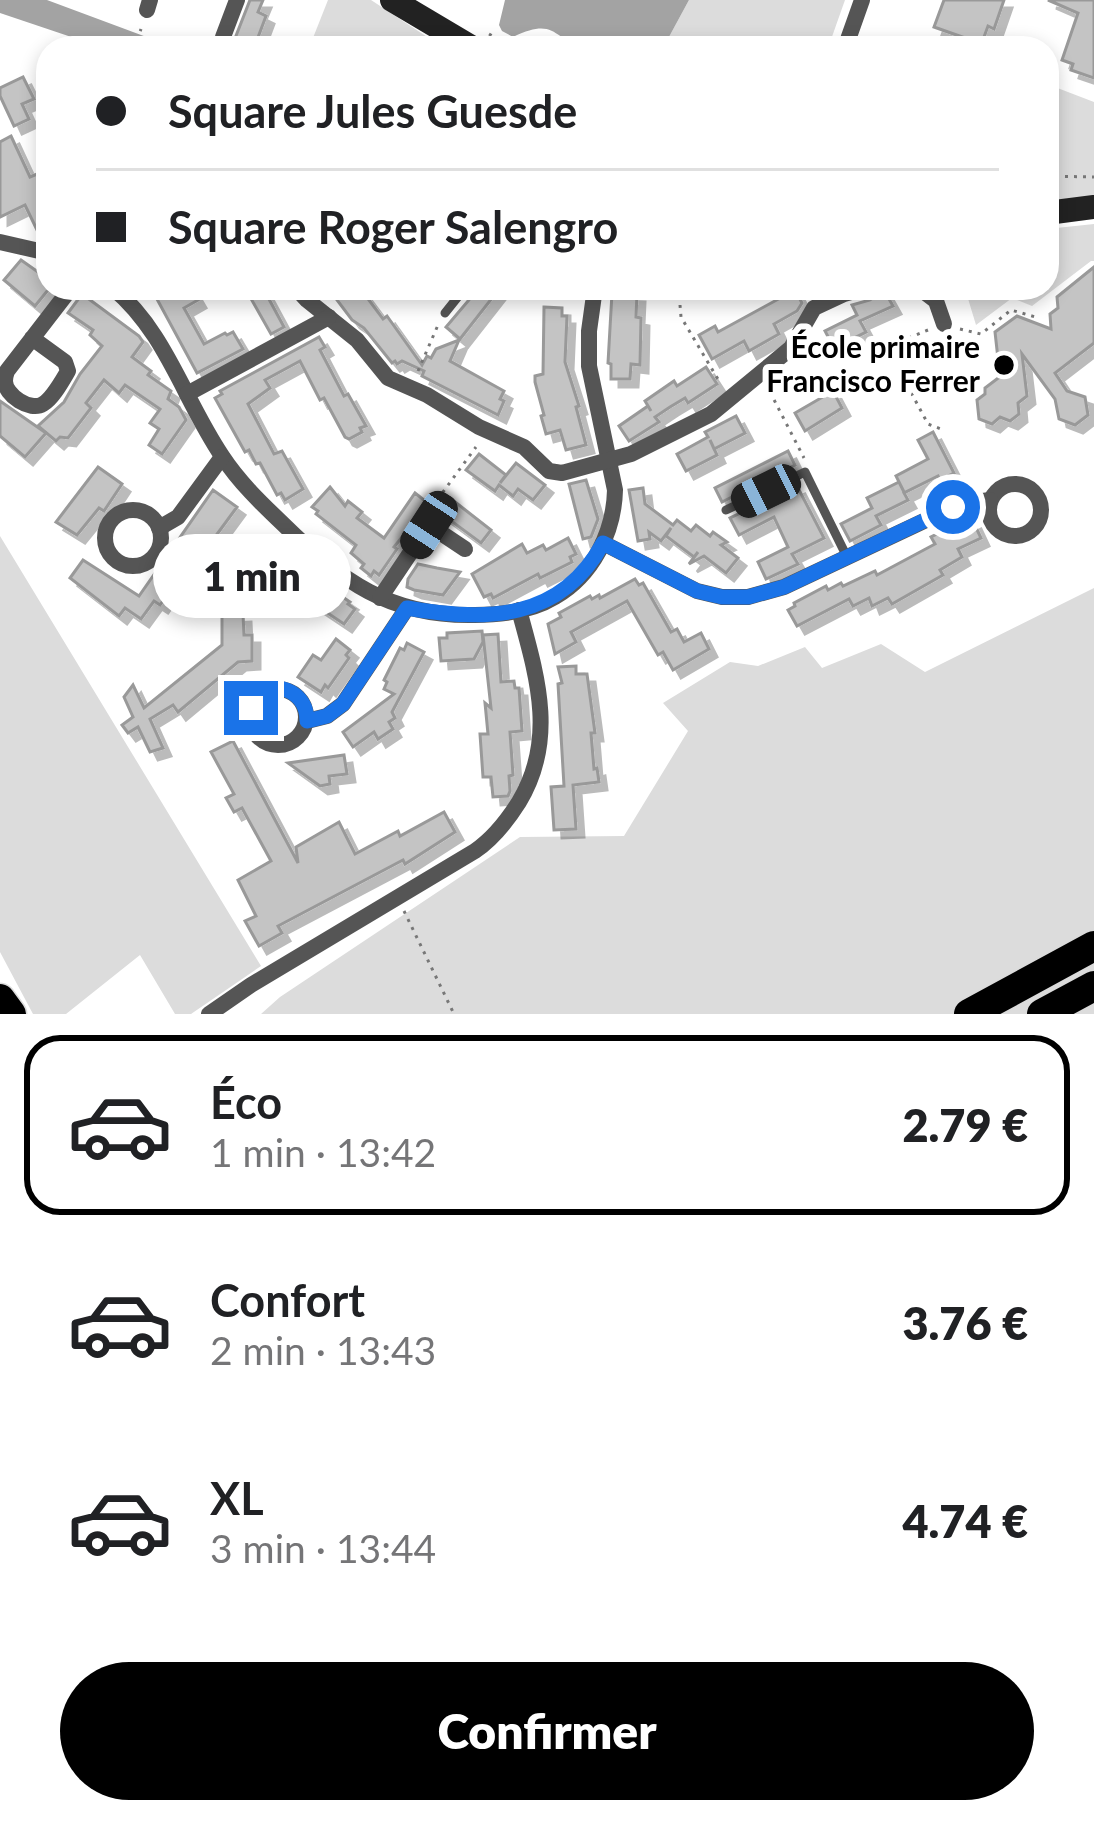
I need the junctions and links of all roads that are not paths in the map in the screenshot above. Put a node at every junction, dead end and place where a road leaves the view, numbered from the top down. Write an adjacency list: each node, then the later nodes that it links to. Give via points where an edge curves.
1 (237, 0): 4 (street)
2 (392, 0): 5 (street)
3 (862, 0): 6 (street)
4 (224, 36)
5 (453, 36)
6 (849, 36)
7 (1094, 207): 8 (street)
8 (1059, 211)
9 (0, 242): 10 (street)
10 (36, 250)
11 (61, 300): 21 (street)
12 (125, 300): 22 (street, via 146,320)
13 (310, 300): 19 (street)
14 (456, 300): 18 (lane)
15 (593, 300): 24 (street, via 590,366)
16 (831, 300): 24 (street, via 730,399)
17 (935, 300): 20 (street)
18 (445, 314)
19 (329, 317): 22 (street); 24 (street, via 385,375 524,447 544,467)
20 (944, 324)
21 (32, 338)
22 (187, 394): 23 (street)
23 (222, 457): 27 (street, via 178,517); 31 (street, via 315,555)
24 (610, 461): 28 (street, via 614,508)
25 (990, 500): 30 (street, via 960,504)
26 (727, 510): 30 (lane, via 805,472)
27 (160, 528)
28 (603, 543): 30 (street, via 697,591 730,598 775,591); 33 (street, via 569,587)
29 (465, 549): 31 (street, via 429,525)
30 (847, 557)
31 (380, 598): 32 (street)
32 (407, 608): 33 (street, via 461,615); 34 (street, via 343,704)
33 (519, 610): 39 (street, via 542,735 532,777 495,835)
34 (307, 721)
35 (1094, 946): 40 (highway)
36 (1094, 986): 41 (highway)
37 (0, 1000): 38 (highway)
38 (10, 1014)
39 (209, 1014)
40 (969, 1014)
41 (1042, 1014)

